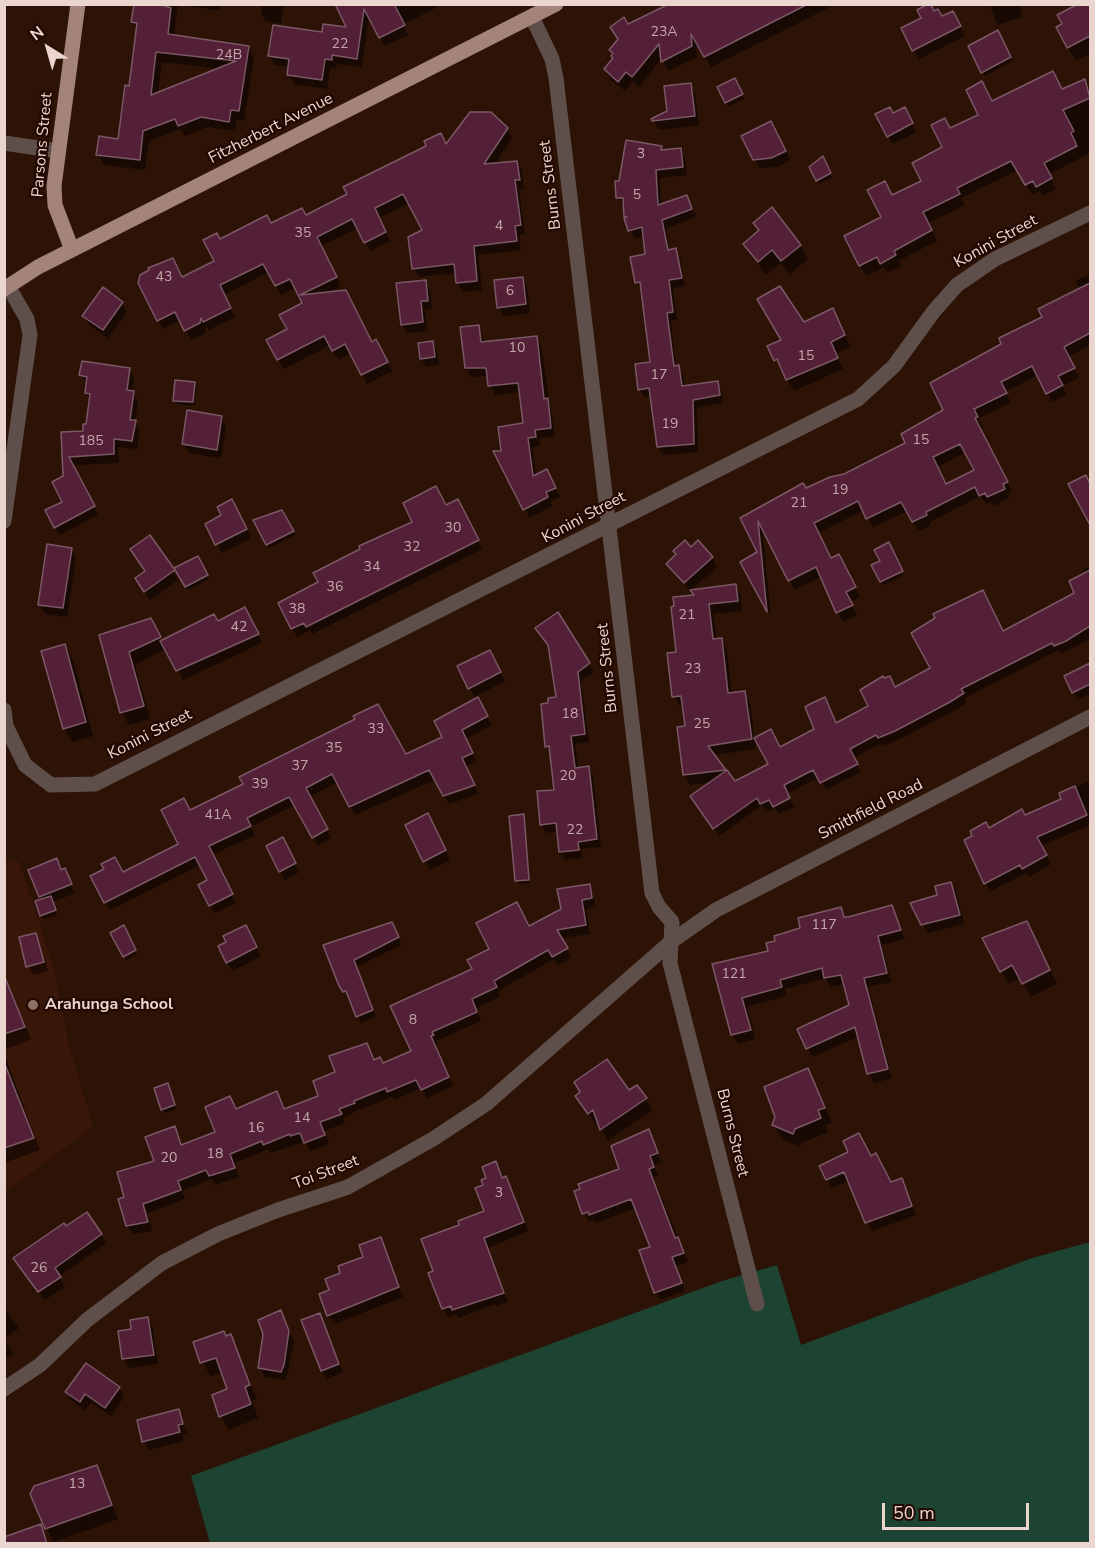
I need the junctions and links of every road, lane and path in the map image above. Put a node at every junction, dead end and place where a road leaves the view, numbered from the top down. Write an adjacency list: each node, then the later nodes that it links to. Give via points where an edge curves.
1 (78, 4): 5 (main road, Parsons Street)
2 (556, 4): 3 (main road, Fitzherbert Avenue)
3 (532, 17): 7 (main road, Fitzherbert Avenue); 10 (street, Burns Street, via 552,59 556,78)
4 (4, 143): 5 (street)
5 (57, 151): 7 (main road, Parsons Street, via 55,206)
6 (1090, 213): 10 (street, Konini Street, via 995,260 957,285 894,366 858,399)
7 (72, 250): 8 (main road, Fitzherbert Avenue)
8 (6, 288): 9 (street, via 27,319 30,335)
9 (4, 521)
10 (610, 525): 11 (street, Konini Street, via 95,784 51,785 25,765 6,726); 13 (street, Burns Street, via 652,893 672,922)
11 (4, 710)
12 (1090, 717): 13 (street, Smithfield Road, via 716,910)
13 (672, 941): 14 (street, Burns Street, via 670,963); 15 (street, Toi Street, via 486,1104 348,1187 218,1234 162,1263 87,1320 40,1365)
14 (757, 1304)
15 (4, 1389)

